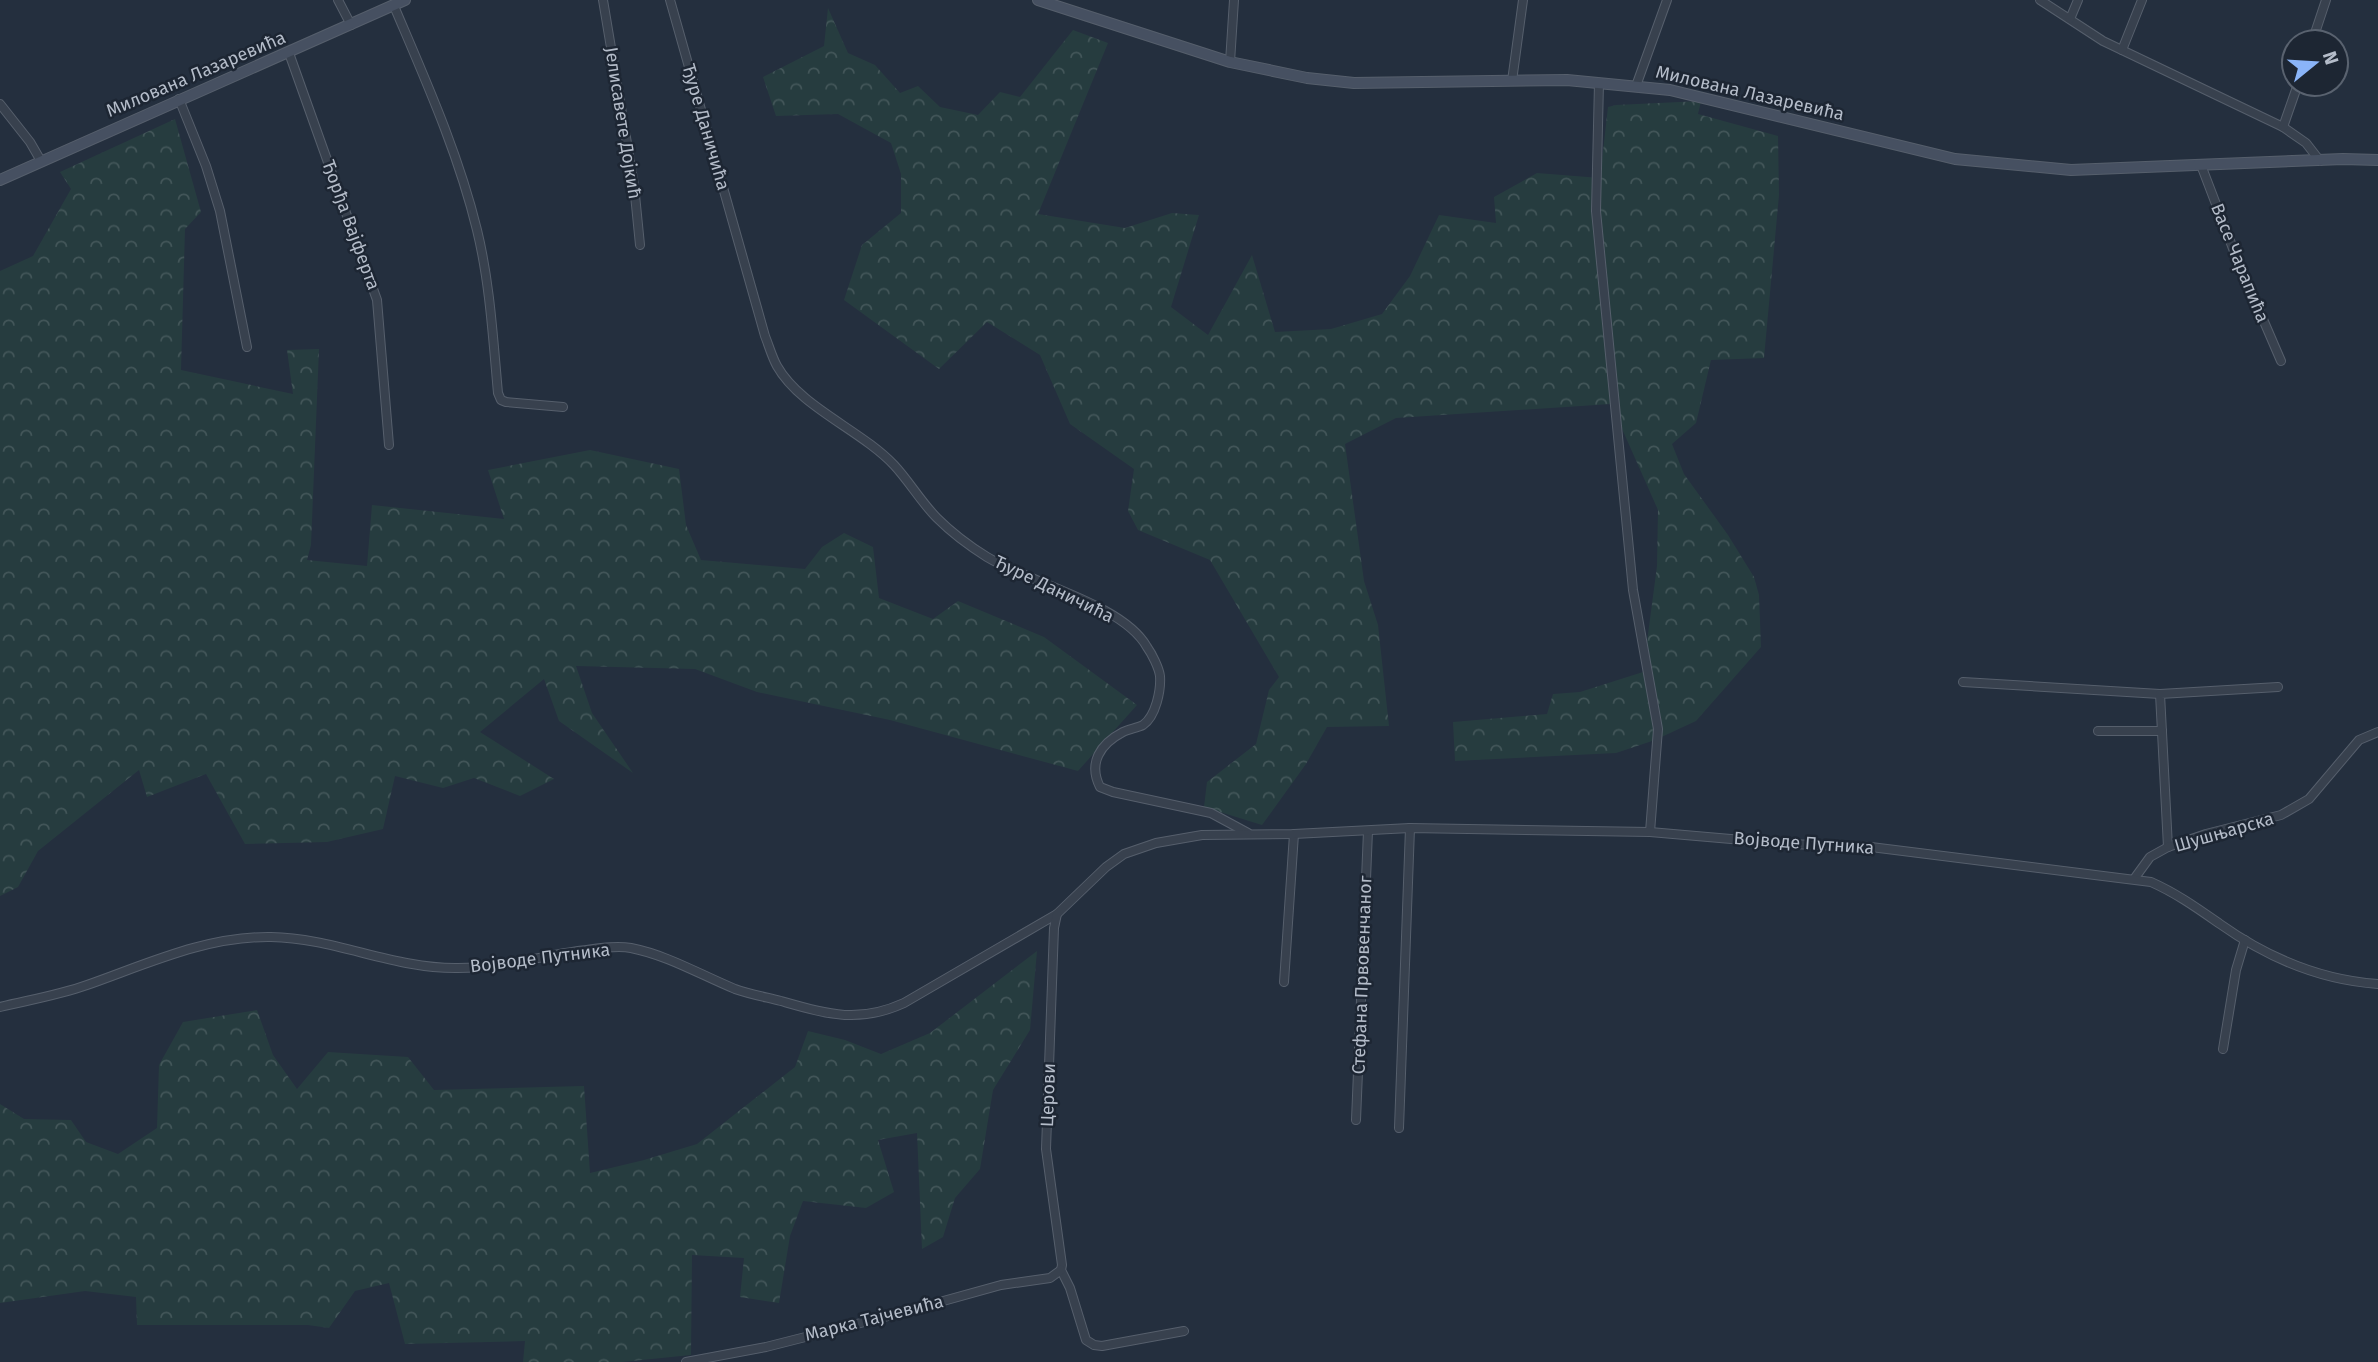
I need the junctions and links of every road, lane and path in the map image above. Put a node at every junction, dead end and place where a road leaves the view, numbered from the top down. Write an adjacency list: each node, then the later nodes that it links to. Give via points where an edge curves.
1 (338, 0): 15 (street)
2 (405, 0): 13 (street, Милована Лазаревића)
3 (603, 0): 32 (street, Јелисавете Дојкић)
4 (670, 0): 46 (street, Ђуре Даничића, via 777,367 803,397 893,463 937,519 988,557 1132,628 1147,646 1160,675 1153,713 1144,724 1123,732 1099,751 1094,775 1100,787 1211,813)
5 (1038, 0): 19 (street, Милована Лазаревића)
6 (1234, 0): 19 (street)
7 (1523, 0): 20 (street)
8 (1667, 0): 22 (street)
9 (2040, 0): 14 (street)
10 (2078, 0): 14 (street)
11 (2142, 0): 17 (street)
12 (2326, 0): 16 (street)
13 (394, 6): 15 (street, Милована Лазаревића); 35 (street, via 450,139 477,231 492,314 498,393 506,402)
14 (2070, 19): 17 (street)
15 (351, 25): 18 (street, Милована Лазаревића)
16 (2317, 28)
17 (2122, 50): 26 (street)
18 (289, 53): 24 (street, Милована Лазаревића); 36 (street, Ђорђа Вајферта, via 377,300)
19 (1230, 62): 20 (street, Милована Лазаревића, via 1335,82)
20 (1512, 81): 21 (street, Милована Лазаревића)
21 (1599, 83): 22 (street, Милована Лазаревића); 45 (street, via 1596,211 1633,590 1658,729)
22 (1636, 86): 30 (street, Милована Лазаревића, via 1704,96 1955,159 2071,170)
23 (2293, 98): 26 (street)
24 (179, 99): 28 (street, Милована Лазаревића); 33 (street, via 220,211)
25 (0, 104): 28 (street)
26 (2283, 127): 29 (street, via 2306,143)
27 (2378, 160): 29 (street, Милована Лазаревића)
28 (41, 161): 31 (street, Милована Лазаревића)
29 (2320, 161): 30 (street, Милована Лазаревића)
30 (2201, 165): 34 (street, Васе Чарапића)
31 (0, 180)
32 (640, 246)
33 (247, 347)
34 (2281, 361)
35 (563, 407)
36 (389, 445)
37 (1963, 682): 39 (street)
38 (2278, 687): 39 (street)
39 (2160, 694): 41 (street)
40 (2098, 730): 41 (street)
41 (2162, 731): 48 (street)
42 (2378, 733): 48 (street, Шушњарска, via 2358,740 2309,799 2281,815)
43 (1410, 828): 44 (street, Војводе Путника); 45 (street, Војводе Путника); 57 (street)
44 (1368, 831): 47 (street, Војводе Путника); 56 (street, Стефана Првовенчаног)
45 (1650, 832): 49 (street, Војводе Путника, via 1871,847)
46 (1251, 834): 47 (street, Војводе Путника); 50 (street, Војводе Путника, via 1202,835 1124,854)
47 (1294, 834): 52 (street)
48 (2168, 847): 49 (street, Шушњарска, via 2150,857)
49 (2134, 879): 51 (street, Војводе Путника, via 2169,890)
50 (1057, 914): 54 (street, Војводе Путника, via 904,1003 868,1014 833,1016 737,990 630,948 596,948 489,967 442,968 407,965 301,939 268,937 193,948 85,986); 58 (street, Церови, via 1046,1149)
51 (2245, 940): 53 (street, Војводе Путника, via 2321,976); 55 (street)
52 (1284, 982)
53 (2378, 984)
54 (0, 1007)
55 (2223, 1049)
56 (1356, 1120)
57 (1399, 1128)
58 (1061, 1270): 59 (street, Церови, via 1084,1336 1094,1345); 60 (street, Марка Тајчевића, via 1050,1278 1001,1285 766,1347)
59 (1184, 1331)
60 (686, 1362)

